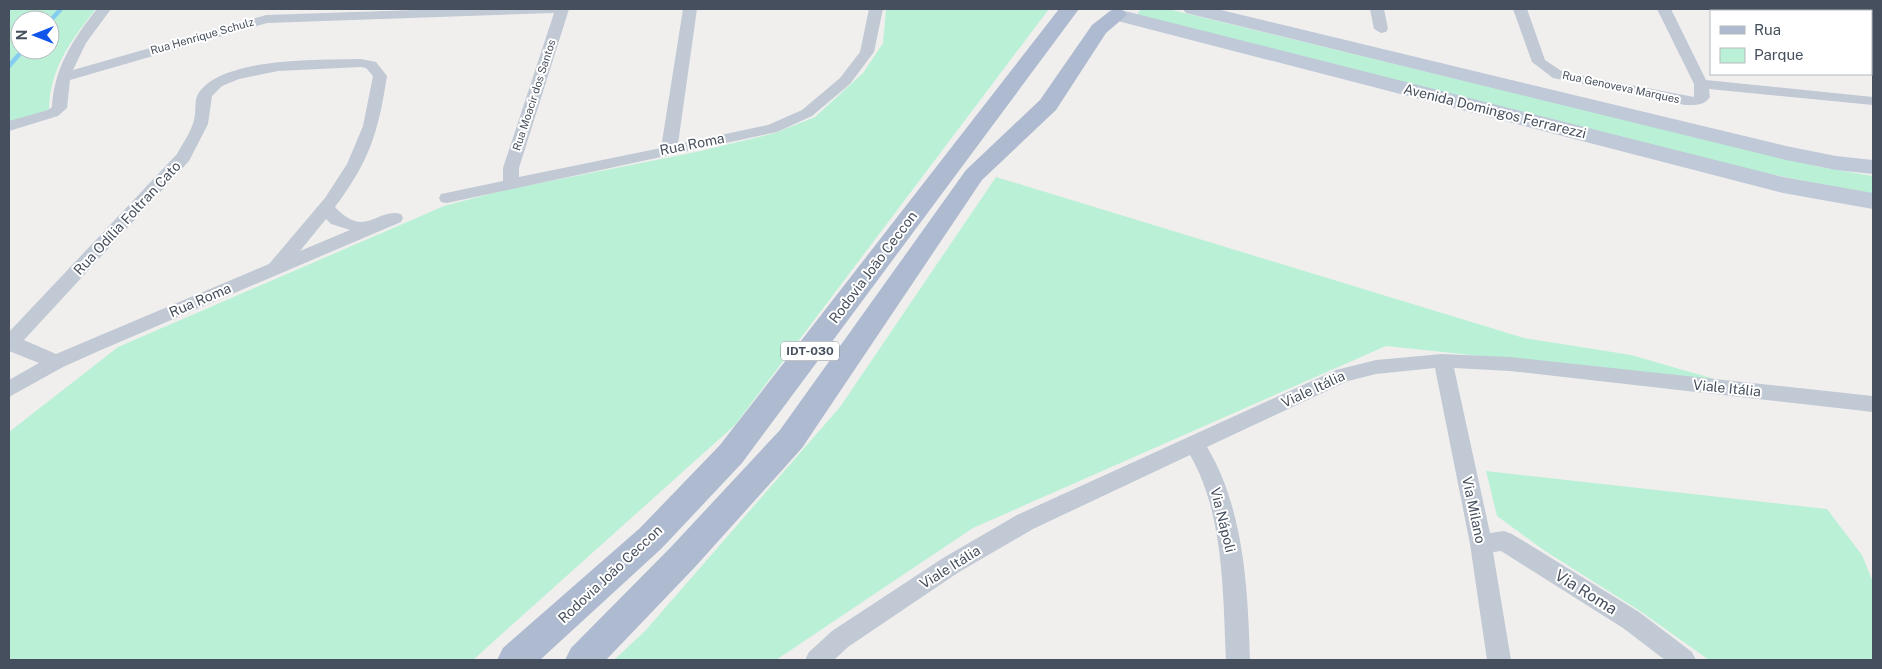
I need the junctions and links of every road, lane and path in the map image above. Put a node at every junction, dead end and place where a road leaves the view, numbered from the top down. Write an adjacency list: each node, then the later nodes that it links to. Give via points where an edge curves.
1 (104, 9): 20 (street, via 84,34)
2 (555, 9): 13 (street, Rua Henrique Schulz)
3 (562, 9): 26 (street, Rua Moacir dos Santos, via 511,168)
4 (690, 9): 24 (street)
5 (876, 9): 24 (street, Rua Roma, via 867,52 845,81 807,113 772,129)
6 (1069, 9): 39 (main road, Rodovia João Ceccon / IDT-030)
7 (1084, 9): 16 (main road, via 1100,14)
8 (1193, 9): 25 (main road, Avenida Domingos Ferrarezzi, via 1836,164)
9 (1377, 9): 19 (street)
10 (1520, 9): 21 (street, Rua Genoveva Marques, via 1539,62 1546,69 1568,77 1685,101 1697,101 1703,97)
11 (1664, 9): 21 (street)
12 (1754, 9): 14 (street)
13 (499, 10): 15 (street, Rua Henrique Schulz)
14 (1768, 10)
15 (369, 12): 18 (street, Rua Henrique Schulz, via 266,19)
16 (1125, 12): 28 (main road, Avenida Domingos Ferrarezzi, via 1784,185); 40 (main road, Rodovia João Ceccon / IDT-030, via 1099,30 1048,104 974,175 791,439)
17 (238, 15): 18 (street)
18 (228, 29): 20 (street, Rua Henrique Schulz)
19 (1380, 29)
20 (63, 77): 23 (street, via 59,88 59,108 53,113)
21 (1701, 84): 22 (street)
22 (1873, 101)
23 (9, 126)
24 (669, 149): 26 (street, Rua Roma)
25 (1873, 167)
26 (511, 183): 27 (street, Rua Roma)
27 (447, 198)
28 (1873, 201)
29 (326, 208): 31 (street, via 337,220); 32 (street); 33 (street, Rua Odília Foltran Cato, via 355,162 371,127 380,76 376,69 361,63 263,69 242,72 222,80 206,93 202,118 183,157)
30 (396, 218): 31 (street, Rua Roma)
31 (367, 230): 32 (street, Rua Roma)
32 (274, 269): 35 (street, Rua Roma)
33 (10, 343): 35 (street)
34 (1443, 361): 37 (street, Viale Itália, via 1510,365); 38 (street, Viale Itália, via 1394,362 1343,374); 41 (street, Via Milano)
35 (56, 362): 36 (street, Rua Roma)
36 (9, 389)
37 (1873, 404)
38 (1195, 445): 44 (street, Viale Itália, via 1025,522 840,639); 45 (street, Via Nápoli, via 1210,470 1232,552)
39 (731, 454): 40 (main road); 42 (main road, Rodovia João Ceccon / IDT-030, via 651,538)
40 (760, 472): 43 (main road, Rodovia João Ceccon / IDT-030)
41 (1481, 544): 46 (street, Via Milano); 47 (street, Via Roma, via 1504,541 1631,620)
42 (515, 660)
43 (583, 660)
44 (817, 660)
45 (1238, 660)
46 (1499, 660)
47 (1684, 660)

